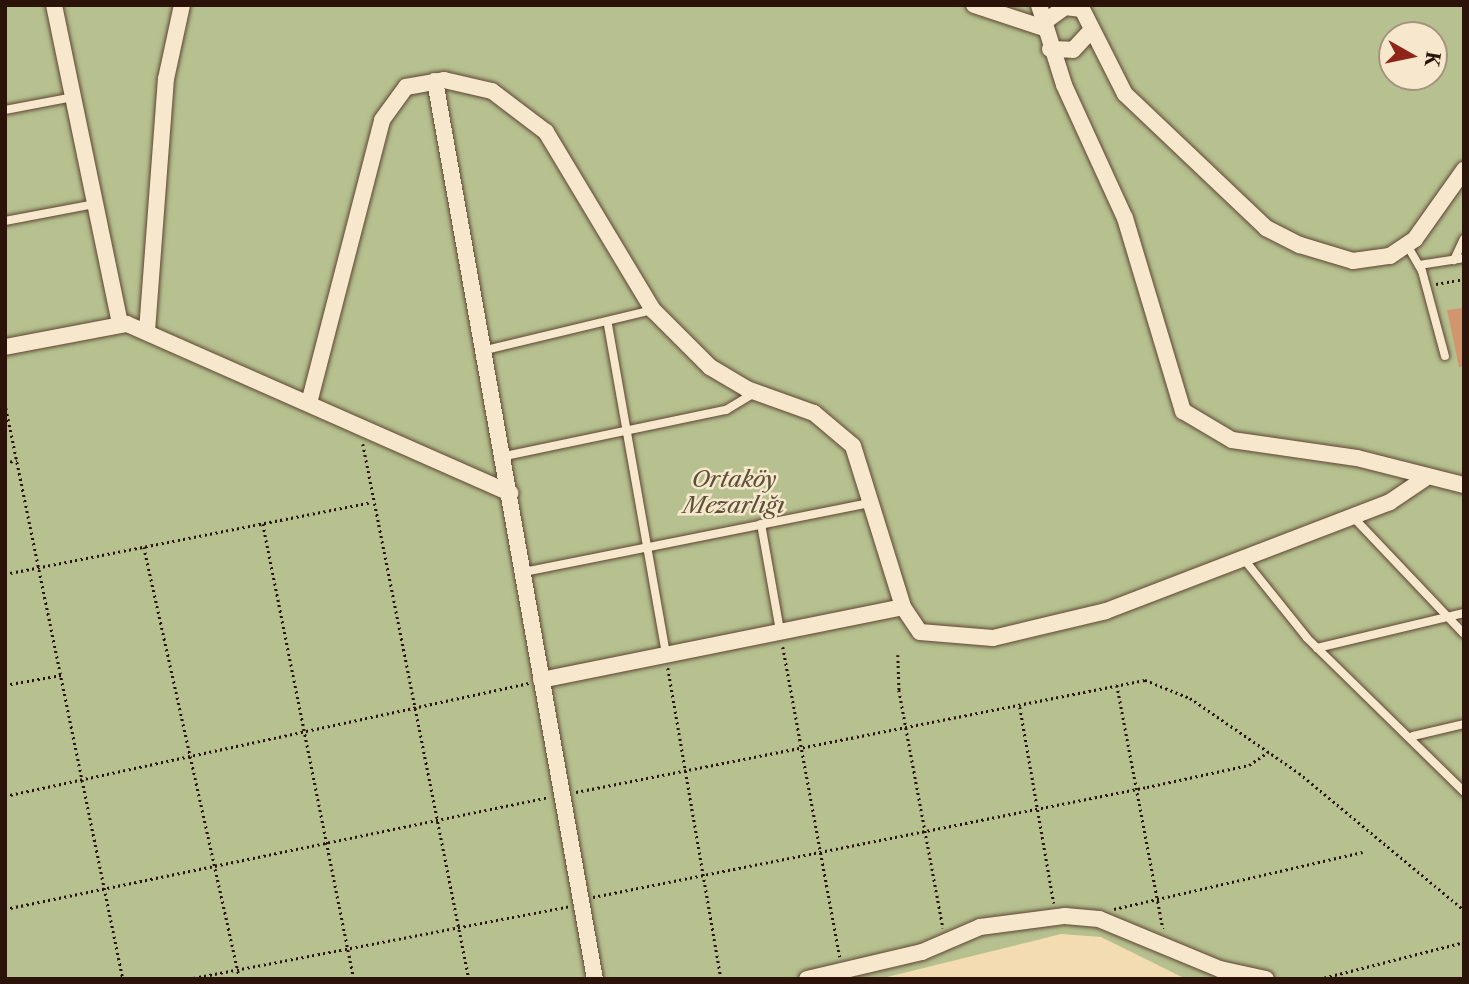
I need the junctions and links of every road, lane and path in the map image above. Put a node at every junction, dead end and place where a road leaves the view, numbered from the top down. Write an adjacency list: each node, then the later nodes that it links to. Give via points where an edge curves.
1 (54, 5): 10 (street)
2 (182, 5): 25 (street, via 166,79)
3 (974, 5): 6 (street)
4 (1039, 5): 6 (street)
5 (1081, 7): 6 (street, via 1065,7); 7 (street)
6 (1044, 26): 8 (street)
7 (1090, 32): 8 (street, via 1073,50); 16 (street, via 1125,94 1266,228 1353,261 1379,260)
8 (1050, 49): 37 (street, via 1125,218 1183,411 1232,440 1357,457)
9 (435, 81): 22 (street, via 492,91 547,132); 27 (street); 31 (street, via 407,87 382,120)
10 (73, 97): 11 (lane); 13 (street)
11 (5, 110)
12 (1464, 170): 16 (street)
13 (95, 204): 14 (lane); 23 (street)
14 (5, 221)
15 (1464, 239): 18 (lane)
16 (1407, 245): 19 (lane)
17 (1464, 258): 18 (lane)
18 (1454, 260): 19 (lane)
19 (1419, 265): 21 (lane)
20 (1464, 279): 21 (path)
21 (1426, 286): 28 (lane)
22 (653, 310): 24 (lane); 29 (street, via 710,367)
23 (120, 324): 25 (street); 26 (street)
24 (608, 325): 27 (lane); 33 (lane)
25 (147, 331): 31 (street)
26 (5, 346)
27 (486, 350): 34 (street)
28 (1445, 356)
29 (755, 392): 33 (lane, via 726,410); 41 (street, via 814,414 841,432 860,459)
30 (5, 403): 35 (path)
31 (309, 403): 32 (street)
32 (362, 427): 39 (street); 40 (path)
33 (627, 431): 34 (lane); 46 (lane)
34 (505, 456): 39 (street)
35 (17, 460): 36 (path); 48 (path)
36 (5, 463)
37 (1424, 479): 38 (street); 42 (street, via 1402,496)
38 (1464, 485)
39 (510, 493): 49 (street)
40 (371, 502): 43 (path); 63 (path)
41 (873, 502): 44 (lane); 51 (street)
42 (1353, 517): 47 (street); 53 (lane)
43 (263, 524): 45 (path); 67 (path)
44 (761, 524): 46 (lane); 54 (lane)
45 (145, 547): 48 (path); 71 (path)
46 (647, 547): 49 (lane); 57 (lane)
47 (1243, 558): 51 (street, via 1106,611 993,638 920,632); 56 (lane)
48 (39, 567): 50 (path); 59 (path)
49 (524, 572): 60 (street)
50 (5, 574)
51 (903, 607): 54 (street)
52 (1464, 613): 53 (lane)
53 (1448, 617): 55 (lane); 56 (lane)
54 (780, 631): 57 (street); 69 (path)
55 (1464, 634)
56 (1317, 648): 68 (lane)
57 (666, 655): 60 (street); 72 (path)
58 (898, 655): 66 (path)
59 (61, 675): 61 (path); 73 (path)
60 (541, 680): 63 (path); 76 (street)
61 (5, 685)
62 (1117, 685): 64 (path); 70 (path, via 1145,680 1172,687); 74 (path)
63 (419, 707): 67 (path); 79 (path)
64 (1020, 707): 66 (path); 78 (path)
65 (1464, 724): 68 (lane)
66 (905, 725): 69 (path); 80 (path)
67 (307, 732): 71 (path); 81 (path)
68 (1413, 736): 75 (lane)
69 (801, 745): 72 (path); 83 (path)
70 (1268, 752): 74 (path, via 1249,765); 90 (path, via 1343,806)
71 (192, 757): 73 (path); 84 (path)
72 (686, 770): 76 (path); 85 (path)
73 (83, 781): 77 (path); 86 (path)
74 (1140, 789): 78 (path); 87 (path)
75 (1464, 792)
76 (562, 795): 79 (path); 88 (street)
77 (5, 796)
78 (1038, 809): 80 (path); 91 (path)
79 (441, 819): 81 (path); 93 (path)
80 (924, 832): 83 (path); 95 (path)
81 (328, 841): 84 (path); 96 (path)
82 (1363, 852): 87 (path)
83 (821, 853): 85 (path); 99 (path)
84 (215, 865): 86 (path); 98 (path)
85 (704, 875): 88 (path); 106 (path)
86 (104, 889): 89 (path); 100 (path)
87 (1160, 896): 92 (path, via 1125,904); 97 (path)
88 (581, 902): 93 (path); 105 (street)
89 (5, 909)
90 (1464, 910)
91 (1056, 917): 92 (street); 95 (street, via 980,927)
92 (1099, 919): 97 (street)
93 (460, 926): 96 (path); 104 (path)
94 (1464, 942): 109 (path)
95 (946, 943): 99 (street)
96 (347, 946): 98 (path); 103 (path)
97 (1165, 946): 108 (street, via 1220,969)
98 (237, 969): 101 (path); 102 (path)
99 (842, 971): 107 (street)
100 (123, 979)
101 (188, 979)
102 (240, 979)
103 (354, 979)
104 (468, 979)
105 (595, 979)
106 (721, 979)
107 (807, 979)
108 (1266, 979)
109 (1319, 979)

